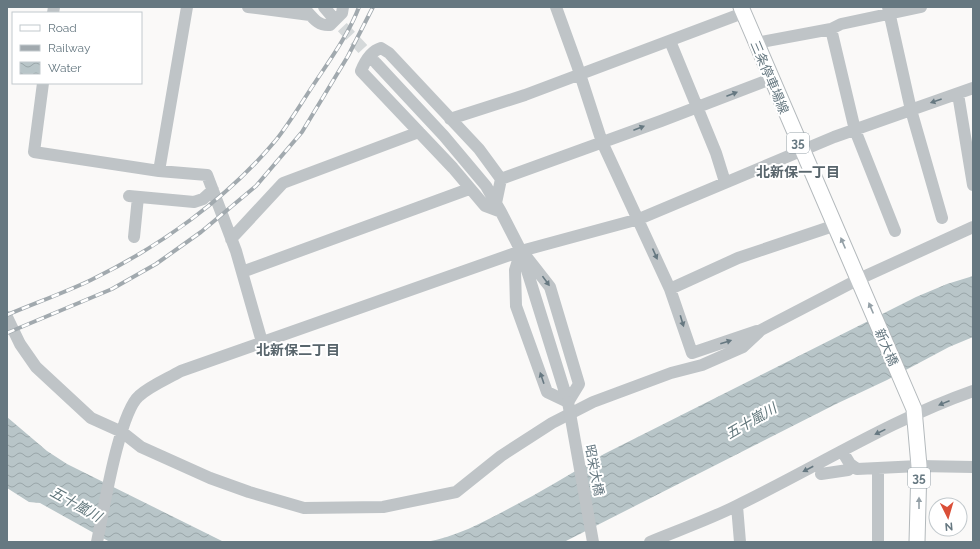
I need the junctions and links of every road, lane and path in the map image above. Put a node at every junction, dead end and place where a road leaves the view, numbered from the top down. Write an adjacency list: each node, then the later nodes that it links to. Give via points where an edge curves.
1 (187, 7): 25 (street)
2 (248, 7): 7 (street)
3 (342, 7): 7 (street, via 342,13 330,25 323,26)
4 (556, 7): 13 (street)
5 (921, 7): 8 (street)
6 (742, 10): 10 (street); 11 (main road, 三条停車場線 / 35)
7 (307, 11)
8 (889, 11): 9 (street); 19 (street)
9 (830, 29): 11 (street); 21 (street)
10 (670, 41): 13 (street); 18 (street)
11 (756, 43): 14 (main road, 三条停車場線 / 35)
12 (376, 63): 31 (street, 昭栄大橋, via 444,136 486,186)
13 (580, 74): 20 (street); 23 (street)
14 (771, 79): 18 (street, one-way to 14); 24 (main road, 三条停車場線 / 35)
15 (44, 84): 25 (street, via 34,152)
16 (973, 88): 17 (street)
17 (958, 94): 19 (street, one-way to 19); 28 (street)
18 (696, 108): 23 (street, one-way to 18); 27 (street, via 716,153)
19 (911, 110): 21 (street); 32 (street)
20 (450, 119): 22 (street, via 389,53 381,48 375,50 361,71); 26 (street, via 479,149)
21 (855, 130): 24 (street); 36 (street)
22 (419, 132): 29 (street); 38 (street, via 283,183)
23 (602, 142): 26 (street); 33 (street)
24 (802, 152): 27 (street); 34 (main road, 三条停車場線 / 35)
25 (159, 170): 30 (street, via 207,175)
26 (501, 179): 31 (street)
27 (725, 182): 33 (street)
28 (973, 185)
29 (469, 189): 31 (street, via 485,206); 40 (street)
30 (213, 190): 37 (street, via 203,199 194,202 134,196); 38 (street)
31 (499, 208): 39 (street, 昭栄大橋)
32 (942, 218)
33 (639, 219): 39 (street); 42 (street, one-way to 42)
34 (836, 225): 41 (main road, 三条停車場線 / 35, one-way to 34); 42 (street, via 738,258)
35 (973, 227): 41 (street)
36 (895, 231)
37 (134, 237)
38 (232, 239): 40 (street)
39 (521, 251): 45 (street); 47 (street, 昭栄大橋); 47 (street, one-way to 39, via 547,392 516,306 516,270)
40 (242, 272): 45 (street)
41 (860, 282): 44 (street); 48 (main road, 新大橋 / 35, one-way to 41)
42 (670, 289): 44 (street, one-way to 44, via 692,353)
43 (7, 317): 49 (street, via 20,344 36,367 92,418)
44 (761, 330): 49 (street, via 743,347 702,365 671,373 593,402 552,423 501,456 456,492 383,507 304,508 210,478 141,447)
45 (262, 342): 49 (street, via 181,371 138,397 127,416)
46 (973, 391): 48 (street, one-way to 48)
47 (568, 402): 58 (street, 昭栄大橋, bridge)
48 (914, 412): 50 (street, one-way to 50); 52 (main road, 35)
49 (122, 432): 57 (street)
50 (842, 451): 51 (street); 56 (street, one-way to 56)
51 (850, 464): 54 (street, via 857,469); 55 (street, via 848,470)
52 (919, 466): 53 (street); 54 (street); 62 (main road, 35, one-way to 52, via 920,511)
53 (973, 467)
54 (878, 468): 61 (street)
55 (821, 474)
56 (737, 506): 59 (street); 60 (street)
57 (97, 542)
58 (593, 542)
59 (650, 542)
60 (740, 542)
61 (878, 542)
62 (917, 542)

